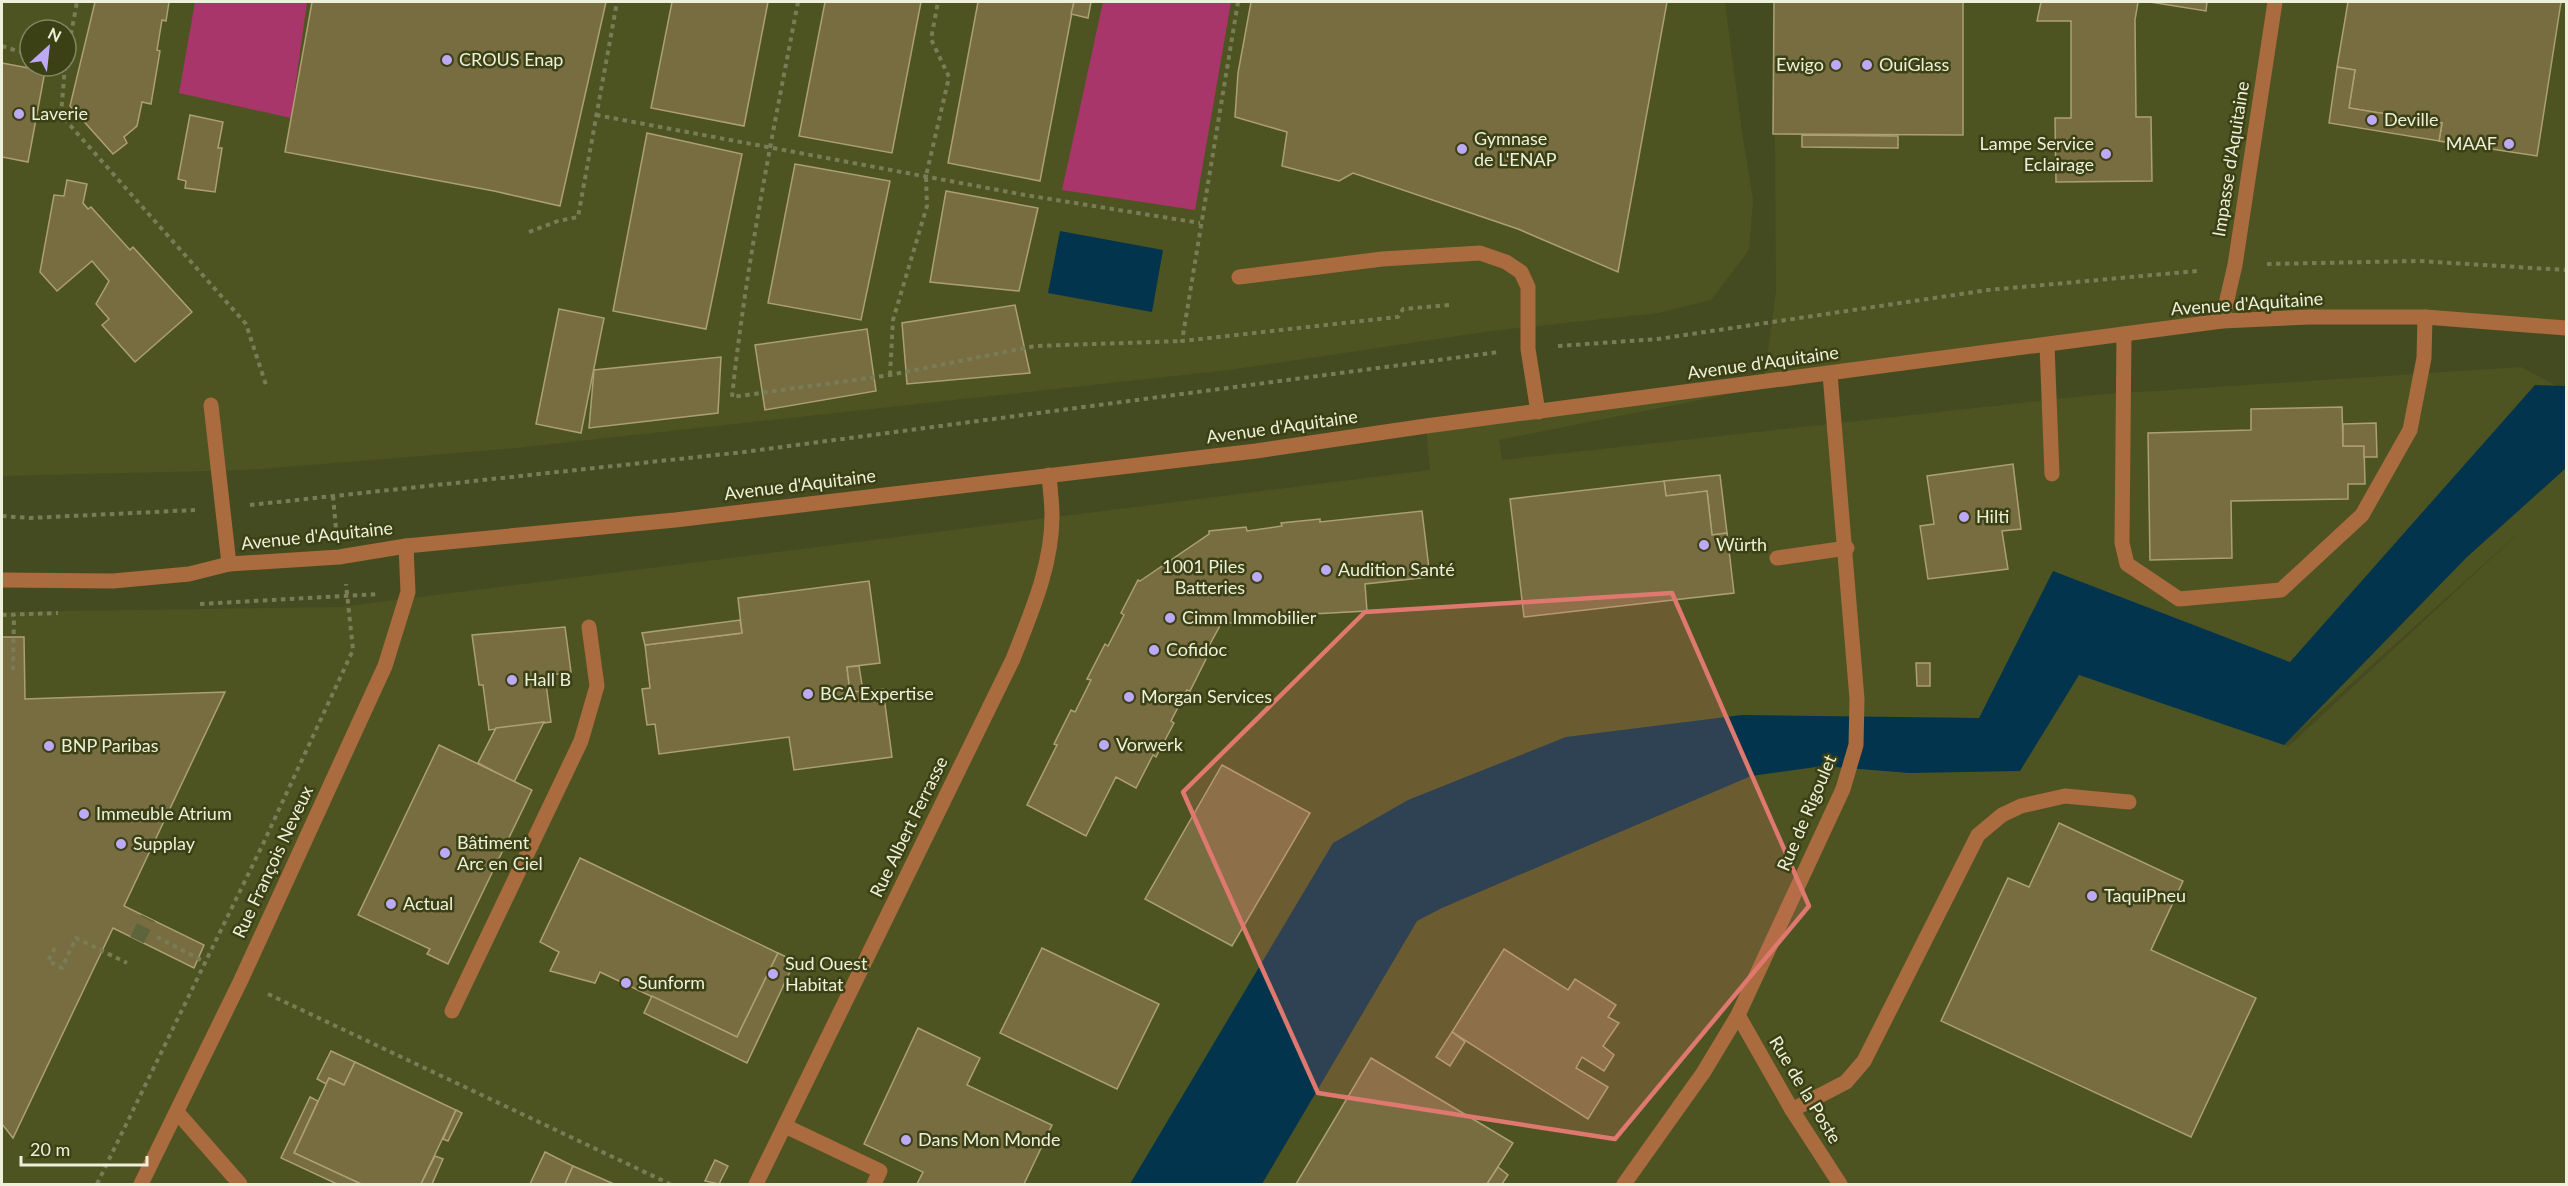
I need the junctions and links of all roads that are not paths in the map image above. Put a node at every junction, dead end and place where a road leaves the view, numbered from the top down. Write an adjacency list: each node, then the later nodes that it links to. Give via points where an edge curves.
1 (2275, 2): 4 (street, Impasse d'Aquitaine, via 2235,265)
2 (1239, 277): 10 (street, via 1382,259 1480,253 1506,262 1521,272 1528,287 1528,349)
3 (2425, 316): 4 (street, Avenue d'Aquitaine); 5 (street, Avenue d'Aquitaine); 6 (street, via 2424,358 2410,430 2362,515 2281,590 2179,599 2127,564 2122,543)
4 (2222, 321): 6 (street, Avenue d'Aquitaine)
5 (2566, 328)
6 (2124, 334): 7 (street, Avenue d'Aquitaine)
7 (2048, 345): 8 (street, Avenue d'Aquitaine); 11 (street)
8 (1830, 374): 10 (street, Avenue d'Aquitaine); 14 (street, Rue de Rigoulet)
9 (211, 405): 16 (street)
10 (1538, 412): 12 (street, Avenue d'Aquitaine)
11 (2052, 474)
12 (1048, 475): 13 (street, Avenue d'Aquitaine, via 675,520); 24 (street, Rue Albert Ferrasse, via 1052,517 1038,596 1012,659)
13 (406, 546): 16 (street, Avenue d'Aquitaine, via 339,556); 23 (street, Rue François Neveux, via 408,592 386,666)
14 (1846, 548): 15 (street); 21 (street, Rue de Rigoulet, via 1857,699 1856,745 1843,789)
15 (1777, 558)
16 (229, 564): 17 (street, Avenue d'Aquitaine, via 189,574 113,581)
17 (2, 580)
18 (589, 627): 20 (street, via 597,686 581,741)
19 (2129, 802): 22 (street, via 2065,796 2021,806 2002,815 1978,835 1864,1061 1846,1082)
20 (452, 1011)
21 (1738, 1016): 22 (street, Rue de la Poste); 29 (street, Rue de Rigoulet)
22 (1792, 1110): 30 (street, Rue de la Poste)
23 (177, 1112): 25 (street, Rue François Neveux); 26 (street)
24 (785, 1126): 27 (street, Rue Albert Ferrasse); 28 (street, via 880,1172)
25 (141, 1185)
26 (240, 1185)
27 (756, 1185)
28 (874, 1185)
29 (1624, 1185)
30 (1840, 1185)

